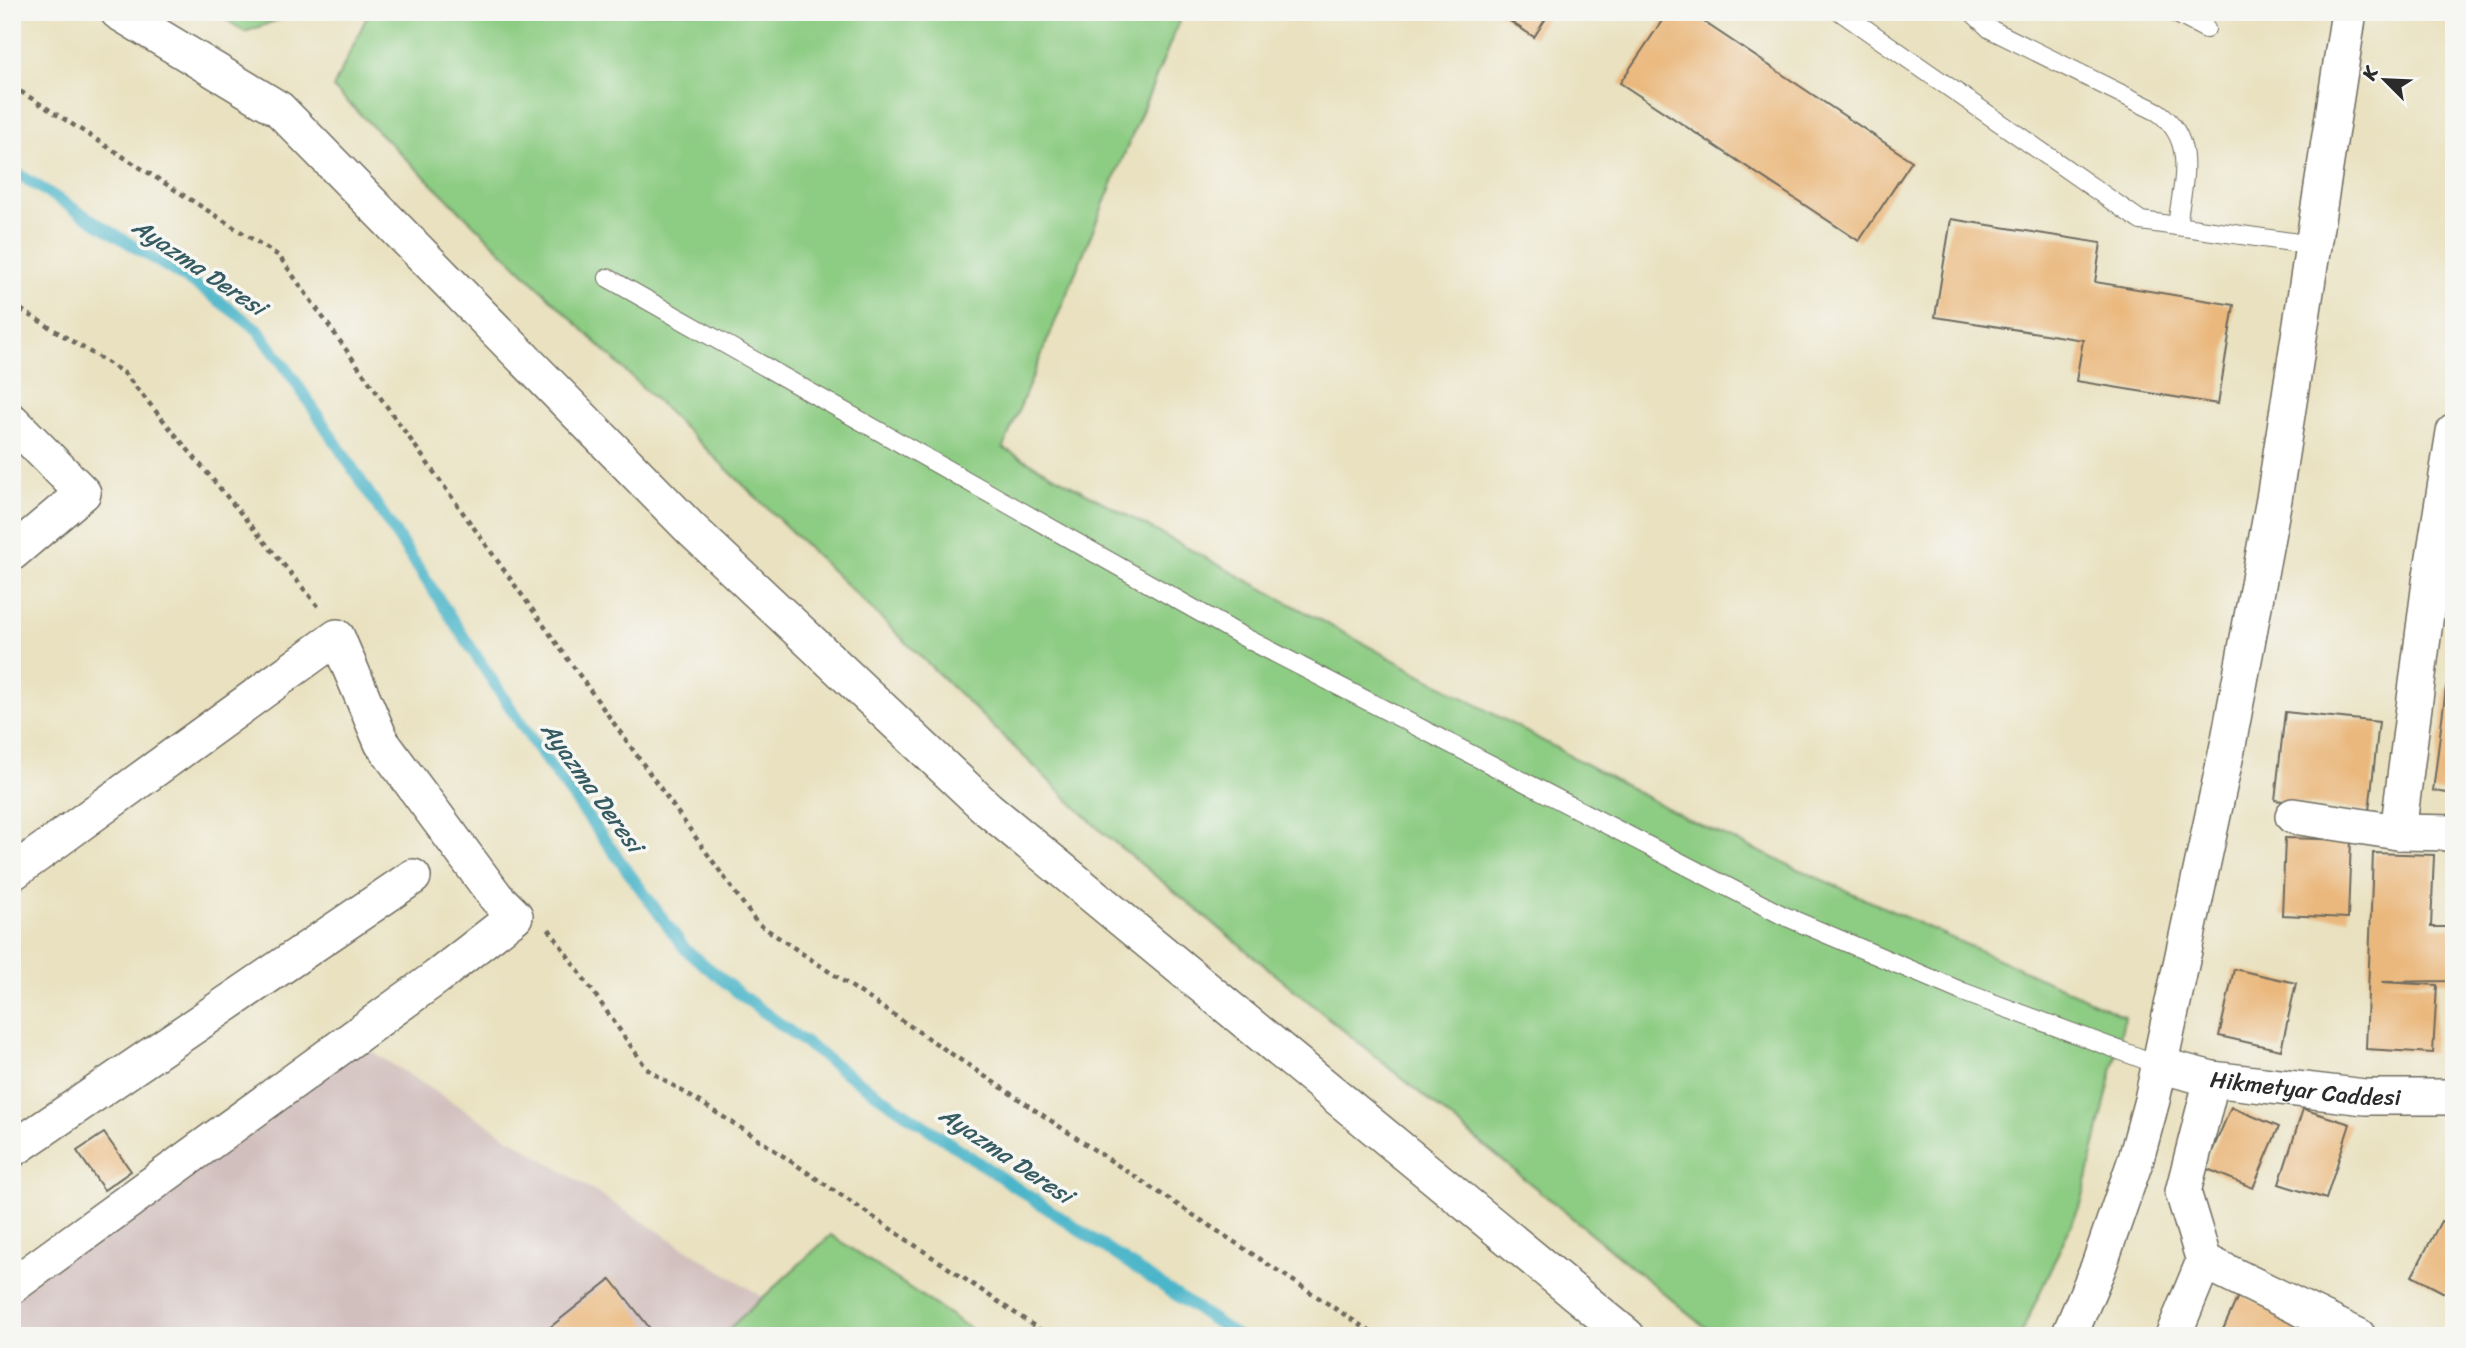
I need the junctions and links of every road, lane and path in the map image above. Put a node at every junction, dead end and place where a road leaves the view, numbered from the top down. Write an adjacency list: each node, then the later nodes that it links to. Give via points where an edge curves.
1 (118, 12): 30 (street, via 279,109 691,529 988,809)
2 (1841, 12): 8 (lane, via 2141,221)
3 (1972, 12): 8 (lane, via 1990,29 2167,119 2184,150)
4 (2173, 12): 6 (lane)
5 (2349, 12): 9 (street)
6 (2206, 29)
7 (12, 86): 29 (path, via 279,256 757,923)
8 (2177, 226): 9 (lane)
9 (2313, 246): 22 (street, via 2274,499 2231,731)
10 (608, 278): 22 (lane, via 1240,635 1782,915 1963,992)
11 (12, 304): 15 (path, via 124,373)
12 (12, 421): 14 (street, via 83,494)
13 (2454, 432): 17 (street)
14 (12, 553)
15 (321, 611)
16 (2292, 816): 17 (street)
17 (2398, 832): 18 (street)
18 (2454, 833)
19 (12, 873): 27 (street, via 337,637 382,744 515,916)
20 (413, 877): 25 (street)
21 (542, 920): 28 (path, via 646,1069 752,1135)
22 (2160, 1065): 23 (street, Hikmetyar Caddesi); 31 (street, via 2118,1217)
23 (2212, 1079): 24 (street, Hikmetyar Caddesi, via 2365,1097); 26 (street, via 2183,1192)
24 (2454, 1097)
25 (12, 1150)
26 (2204, 1261): 32 (street); 33 (street)
27 (12, 1286)
28 (1049, 1336)
29 (1377, 1336)
30 (1627, 1336)
31 (2069, 1336)
32 (2173, 1336)
33 (2358, 1336)

